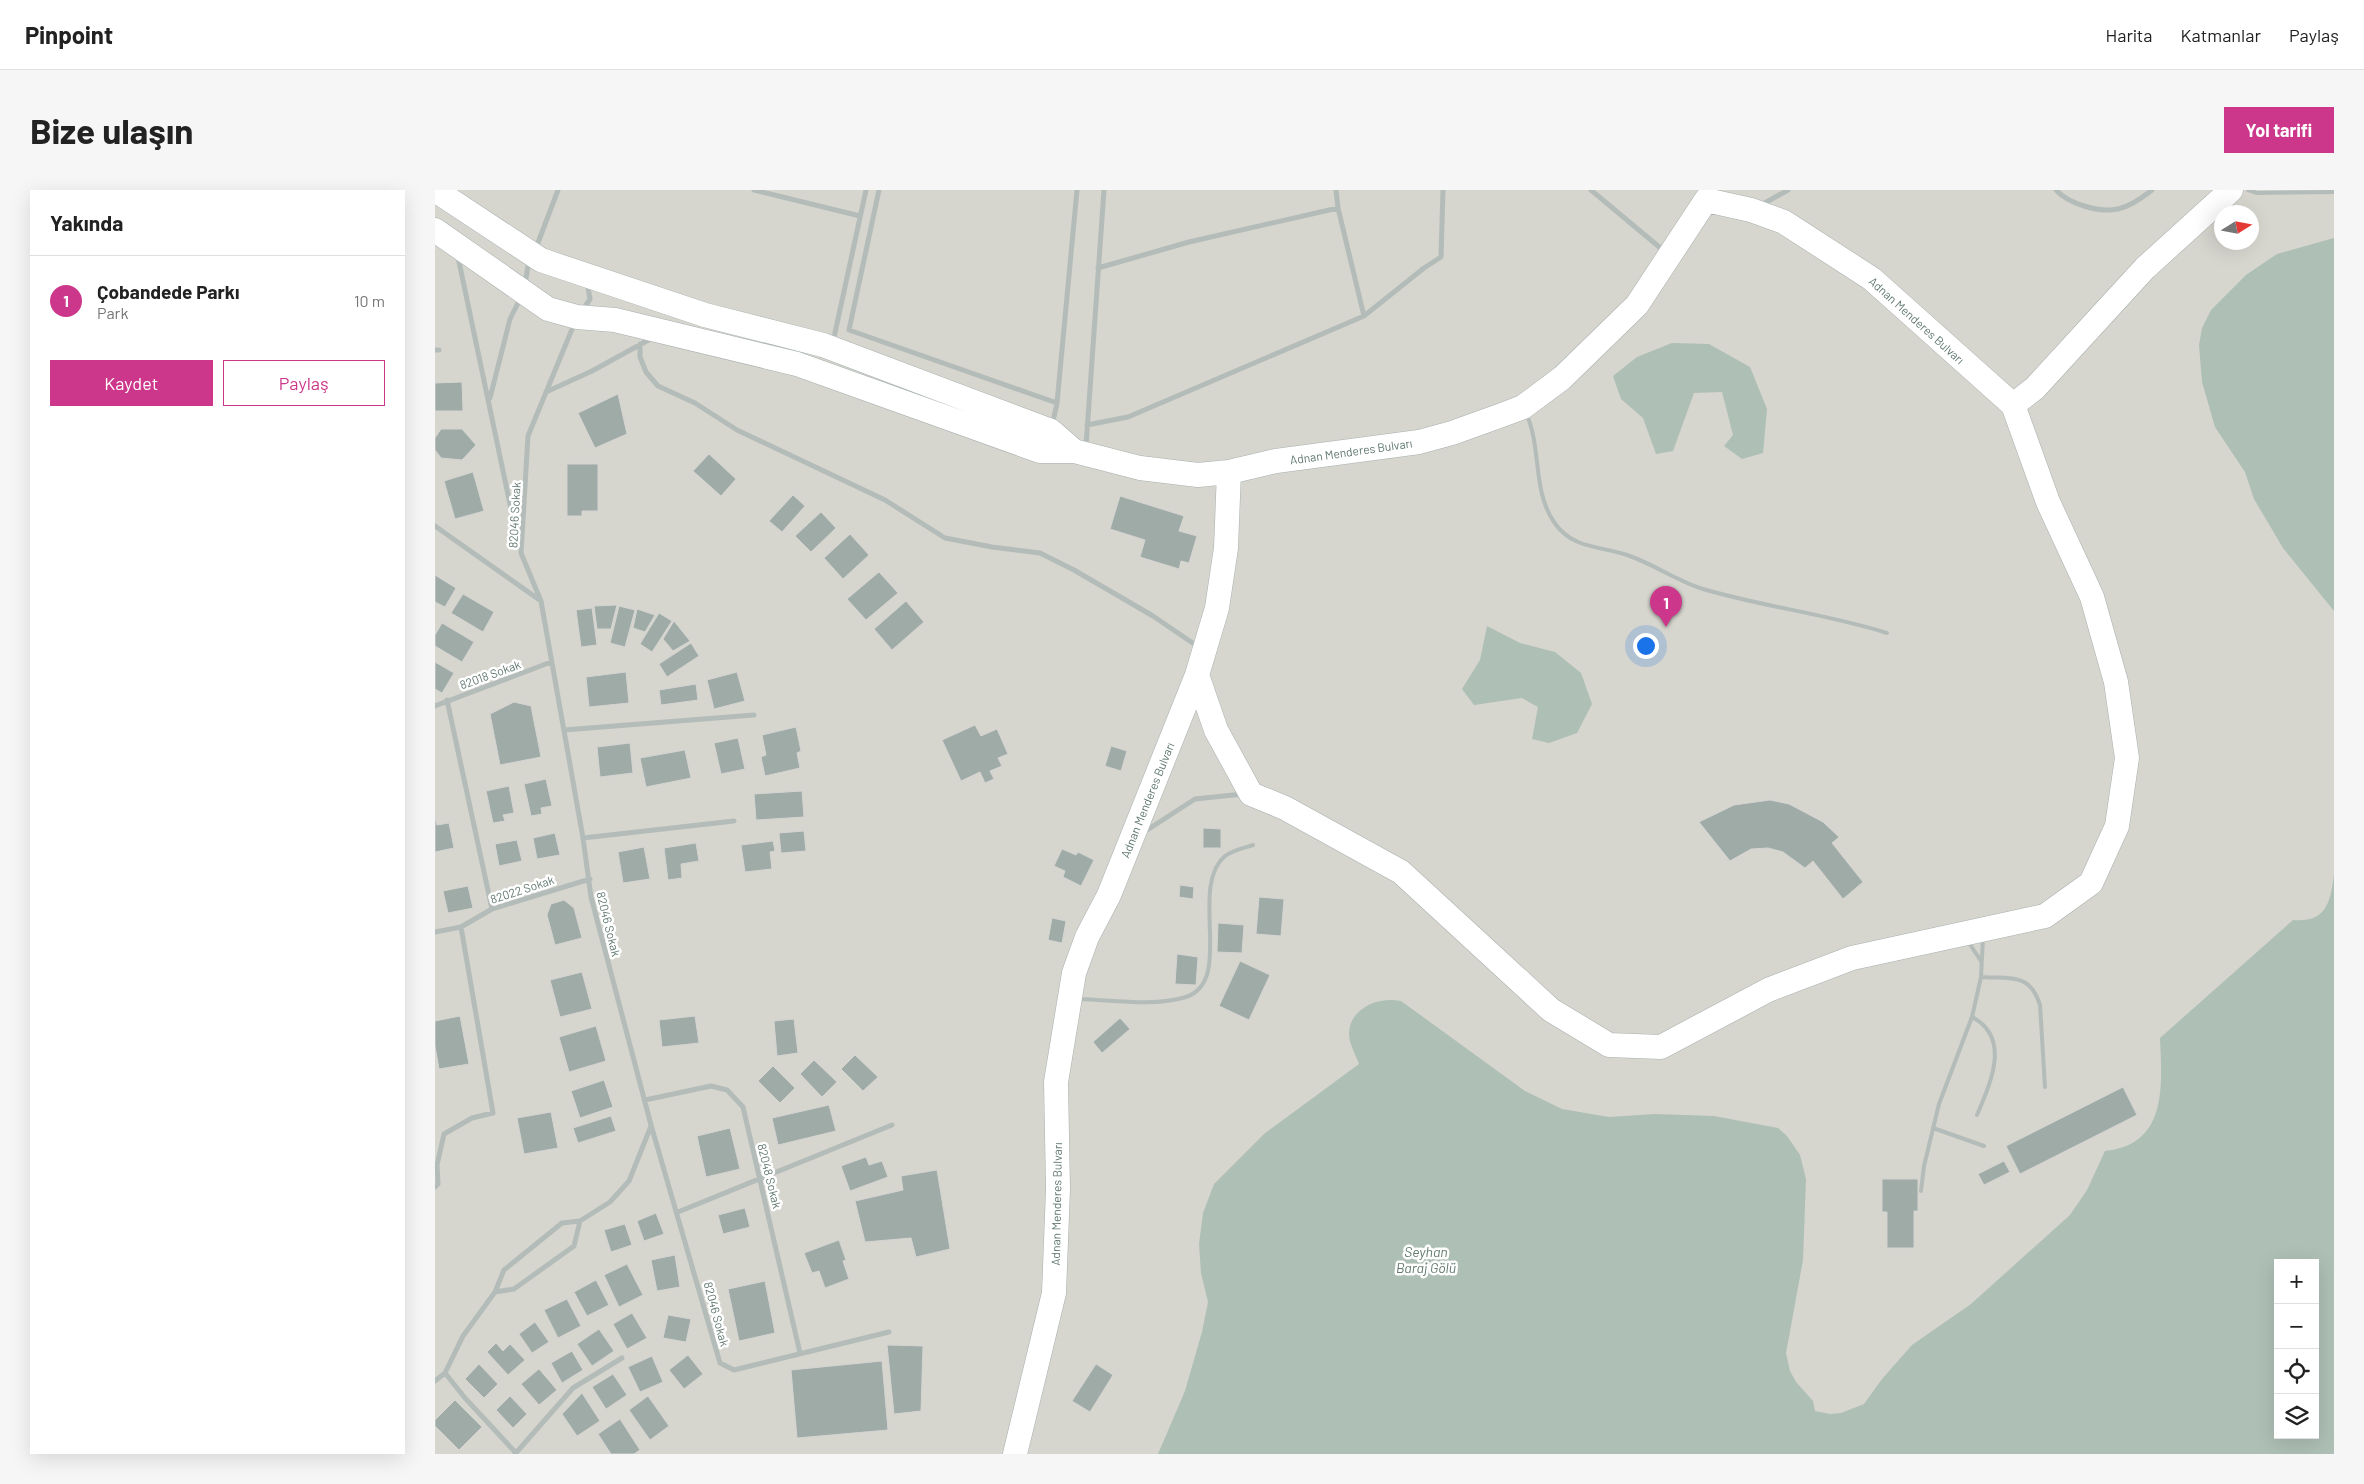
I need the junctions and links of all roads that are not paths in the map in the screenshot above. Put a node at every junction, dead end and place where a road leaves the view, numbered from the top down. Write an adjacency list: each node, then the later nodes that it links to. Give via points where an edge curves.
1 (435, 190): 22 (main road)
2 (558, 190): 22 (street)
3 (754, 190): 19 (street)
4 (866, 190): 19 (street)
5 (879, 190): 33 (street, via 849,330)
6 (1077, 190): 33 (street)
7 (1103, 190): 23 (street)
8 (1336, 190): 17 (street)
9 (1443, 190): 27 (street, via 1441,257)
10 (1591, 190): 21 (street)
11 (1788, 190): 18 (street)
12 (2056, 190): 13 (street, via 2063,197 2090,207 2117,209 2135,203)
13 (2152, 190)
14 (2248, 190): 15 (lane, via 2257,194)
15 (2334, 192)
16 (2223, 196): 34 (main road, via 2145,268 2035,388)
17 (1338, 208): 23 (street, via 1189,242); 27 (street)
18 (1751, 210): 21 (main road, Adnan Menderes Bulvarı, via 1707,197); 34 (main road, Adnan Menderes Bulvarı, via 1784,222 1872,279)
19 (861, 216): 30 (street)
20 (444, 236): 25 (main road); 32 (street, via 462,269)
21 (1670, 256): 35 (main road, Adnan Menderes Bulvarı, via 1637,305 1562,378)
22 (537, 258): 24 (main road); 25 (street, via 528,266)
23 (1098, 268): 36 (street)
24 (587, 277): 26 (street, 82046 Sokak, via 590,299); 30 (main road, via 705,315)
25 (524, 291): 26 (main road, via 548,308); 32 (street, via 510,319)
26 (577, 316): 28 (main road, via 615,320); 31 (street, 82046 Sokak)
27 (1364, 316): 36 (street, via 1128,417)
28 (665, 332): 29 (street); 38 (main road, via 797,364 1040,451)
29 (640, 344): 31 (street); 44 (street, via 640,358 646,372 658,386 695,403 737,430 885,500 945,538 1040,553 1137,607)
30 (831, 348): 37 (main road)
31 (545, 393): 41 (street, 82046 Sokak, via 528,436)
32 (489, 400): 41 (street)
33 (1057, 404): 37 (street)
34 (2013, 405): 60 (main road, via 2048,502 2092,597 2116,682 2127,758 2117,826 2091,883 2045,916)
35 (1523, 407): 39 (main road, Adnan Menderes Bulvarı, via 1419,442 1276,461); 43 (lane, via 1534,434 1537,470 1549,513 1571,539 1581,545 1637,559 1703,588 1822,614)
36 (1087, 425): 38 (street)
37 (1051, 431): 38 (main road)
38 (1079, 452): 39 (main road, via 1140,468 1198,475)
39 (1229, 472): 44 (main road, Adnan Menderes Bulvarı, via 1226,548 1217,608)
40 (435, 526): 42 (street)
41 (521, 553): 42 (street, 82046 Sokak)
42 (541, 601): 45 (street, 82046 Sokak)
43 (1887, 633)
44 (1204, 651): 46 (main road, Adnan Menderes Bulvarı)
45 (551, 662): 47 (street, 82018 Sokak); 50 (street, 82046 Sokak)
46 (1197, 675): 51 (main road, via 1216,730); 54 (main road, Adnan Menderes Bulvarı)
47 (447, 700): 48 (street, 82018 Sokak); 57 (street)
48 (435, 706)
49 (754, 714): 50 (street)
50 (564, 730): 53 (street, 82046 Sokak)
51 (1251, 794): 54 (street, via 1195,800); 60 (main road, via 1285,808 1401,872 1551,1010 1609,1045 1661,1047 1768,990 1852,958)
52 (734, 821): 53 (street)
53 (583, 838): 56 (street, 82046 Sokak)
54 (1132, 839): 63 (main road, Adnan Menderes Bulvarı, via 1087,937)
55 (1253, 844): 63 (lane, via 1226,856 1215,871 1209,899 1211,952 1207,974 1195,992 1155,1001)
56 (589, 879): 57 (street, 82022 Sokak); 66 (street, 82046 Sokak)
57 (492, 909): 58 (street, 82022 Sokak)
58 (461, 927): 59 (street, 82022 Sokak); 73 (street, via 493,1113 472,1118 444,1134)
59 (435, 932)
60 (1974, 932): 61 (lane, via 1972,950); 61 (lane, via 1984,947)
61 (1981, 961): 62 (lane)
62 (1981, 977): 64 (lane); 65 (lane, via 2021,980 2030,984 2036,993 2040,1004)
63 (1069, 999): 84 (main road, Adnan Menderes Bulvarı, via 1056,1082 1054,1293)
64 (1972, 1016): 67 (lane, via 1985,1025 1992,1037 1995,1054 1989,1086); 70 (lane)
65 (2045, 1087)
66 (645, 1100): 68 (street, 82046 Sokak); 72 (street, 82048 Sokak, via 711,1086 727,1090 743,1107)
67 (1977, 1115)
68 (651, 1125): 75 (street, 82046 Sokak); 76 (street, via 629,1181 610,1202)
69 (892, 1125): 72 (street)
70 (1933, 1128): 71 (lane); 74 (lane)
71 (1984, 1146)
72 (761, 1178): 75 (street); 79 (street, 82048 Sokak)
73 (435, 1187)
74 (1921, 1190)
75 (678, 1212): 79 (street, 82046 Sokak, via 720,1363 734,1370)
76 (580, 1221): 77 (street, via 562,1224 504,1270); 77 (street, via 574,1246 514,1289)
77 (495, 1292): 81 (street, via 463,1336)
78 (889, 1332): 79 (street, 82046 Sokak)
79 (800, 1354)
80 (622, 1358): 83 (street, via 573,1388)
81 (445, 1373): 82 (street); 83 (street)
82 (435, 1381)
83 (516, 1453)
84 (1015, 1454)

